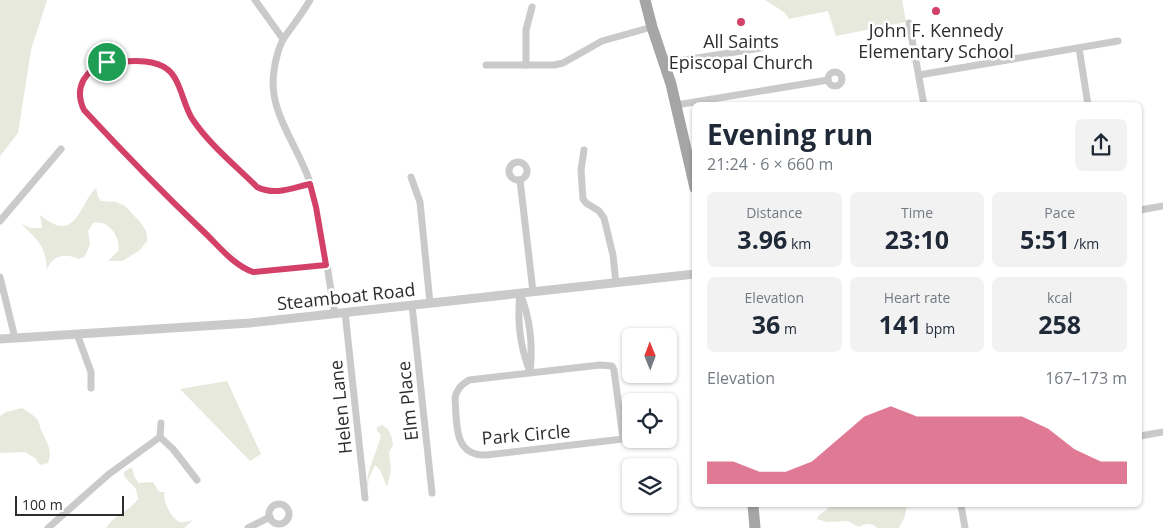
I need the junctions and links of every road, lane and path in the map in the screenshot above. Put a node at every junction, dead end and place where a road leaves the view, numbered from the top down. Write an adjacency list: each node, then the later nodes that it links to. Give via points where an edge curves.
1 (255, 0): 7 (street)
2 (310, 0): 7 (street)
3 (645, 0): 6 (main road)
4 (532, 7): 12 (street, via 526,30)
5 (909, 23): 14 (street)
6 (652, 27): 11 (main road); 12 (street, via 602,41 563,63)
7 (283, 39): 26 (street, via 274,70 275,100)
8 (1118, 41): 10 (street)
9 (761, 48): 11 (street)
10 (1079, 48): 14 (street); 19 (street)
11 (665, 63): 20 (main road)
12 (526, 64): 13 (street)
13 (486, 65)
14 (919, 75): 18 (street)
15 (828, 80): 17 (street)
16 (692, 102): 20 (street)
17 (694, 102)
18 (924, 102)
19 (1088, 102)
20 (676, 105): 23 (main road)
21 (61, 149): 29 (street)
22 (584, 150): 33 (street, via 581,170 583,199 600,211 604,218)
23 (692, 175)
24 (411, 177): 36 (street, via 420,202)
25 (520, 180): 34 (street)
26 (310, 184): 30 (street); 30 (street, via 278,192 266,192 257,187 200,129 186,108 173,75 158,64 107,62 84,77 80,90 84,110 188,217 244,268 264,272)
27 (1163, 206): 28 (street)
28 (1142, 210)
29 (0, 221)
30 (326, 265): 39 (street)
31 (692, 274): 33 (street, Steamboat Road)
32 (0, 277): 41 (street)
33 (616, 283): 34 (street, Steamboat Road)
34 (533, 292): 35 (street, Steamboat Road)
35 (520, 293): 36 (street, Steamboat Road); 43 (street, via 526,309 532,355)
36 (430, 303): 37 (street, Steamboat Road)
37 (412, 305): 38 (street, Steamboat Road); 50 (street, Elm Place)
38 (345, 312): 39 (street, Steamboat Road); 51 (street, Helen Lane)
39 (335, 314): 40 (street, Steamboat Road)
40 (77, 334): 41 (street, Steamboat Road); 44 (street, via 91,372)
41 (15, 338): 42 (street, Steamboat Road)
42 (0, 339)
43 (530, 372): 43 (street, Park Circle, via 476,378 460,386 455,398 457,423 461,444 467,451 486,455 622,439 616,376 612,366 600,364)
44 (91, 388)
45 (161, 423): 48 (street)
46 (1163, 432): 47 (street)
47 (1142, 436)
48 (160, 437): 49 (street); 55 (street, via 109,474)
49 (198, 480)
50 (432, 493)
51 (365, 498)
52 (753, 507): 57 (main road)
53 (961, 507): 58 (street)
54 (270, 517): 56 (street)
55 (48, 528)
56 (248, 528)
57 (755, 528)
58 (965, 528)

